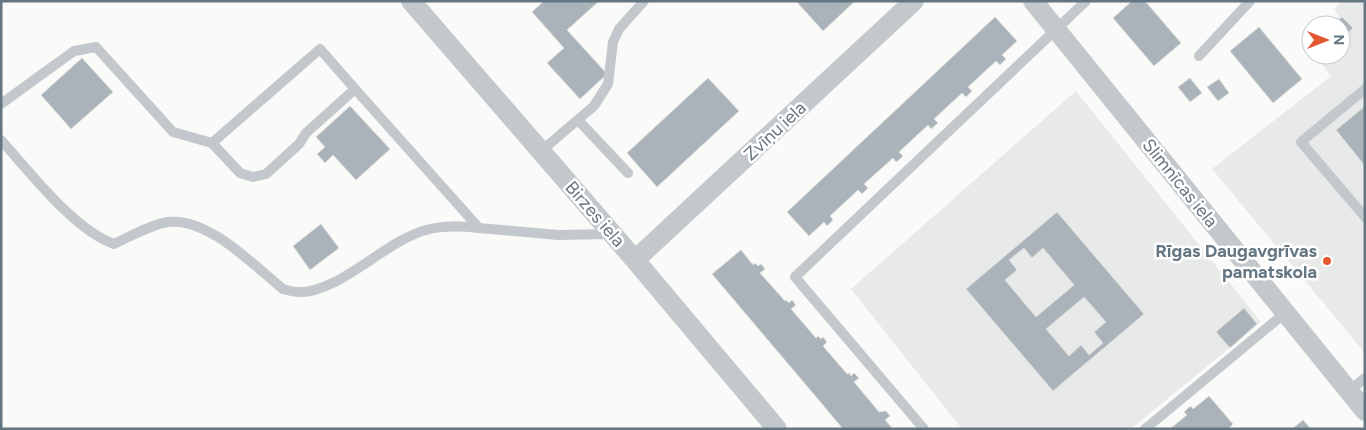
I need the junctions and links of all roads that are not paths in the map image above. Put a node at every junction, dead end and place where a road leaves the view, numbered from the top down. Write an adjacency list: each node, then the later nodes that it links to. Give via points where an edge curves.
1 (410, 1): 15 (street, Birzes iela)
2 (644, 1): 12 (lane, via 616,36 608,84 594,106)
3 (914, 1): 20 (street, Zvīņu iela)
4 (1033, 1): 7 (street, Slimnīcas iela)
5 (1086, 1): 7 (lane)
6 (1250, 1): 8 (lane)
7 (1056, 29): 21 (street, Slimnīcas iela); 26 (lane, via 795,277)
8 (1200, 56)
9 (354, 89): 14 (lane, via 266,174 253,177 240,173); 14 (lane, via 320,49); 18 (lane)
10 (1365, 89): 17 (lane, via 1301,142)
11 (1, 104): 14 (lane, via 74,51 96,47 173,132)
12 (578, 120): 15 (lane); 16 (lane)
13 (1, 140): 18 (lane, via 74,219 100,239 114,244 168,222 190,222 209,230 283,289 298,292 330,284 409,236 425,230 455,225)
14 (212, 143)
15 (540, 152): 19 (street, Birzes iela)
16 (628, 173)
17 (1365, 217)
18 (479, 228): 19 (lane, via 558,235)
19 (612, 234): 20 (street, Birzes iela)
20 (635, 260): 25 (street, Birzes iela)
21 (1285, 313): 23 (street, Slimnīcas iela); 27 (lane)
22 (1365, 378): 23 (lane)
23 (1349, 391): 24 (street, Slimnīcas iela)
24 (1365, 411)
25 (777, 429)
26 (924, 429)
27 (1145, 429)

